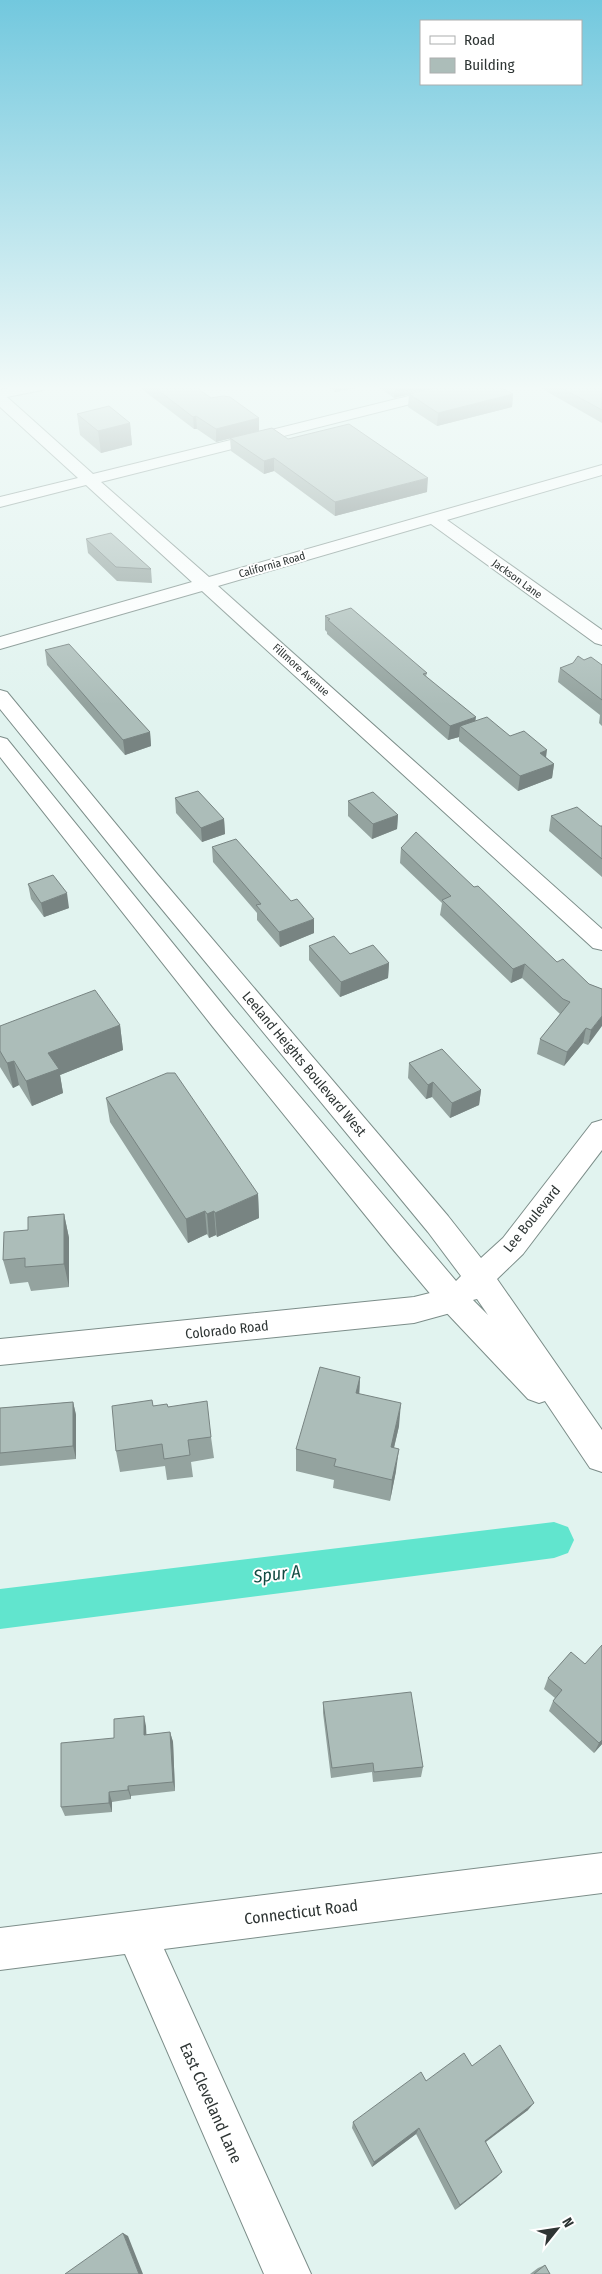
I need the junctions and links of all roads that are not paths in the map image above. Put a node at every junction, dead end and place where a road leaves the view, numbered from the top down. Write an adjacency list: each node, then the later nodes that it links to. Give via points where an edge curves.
1 (36, 493): 4 (street)
2 (104, 493): 6 (street, Fillmore Avenue)
3 (520, 493): 5 (street, California Road)
4 (0, 502)
5 (432, 518): 6 (street, California Road); 7 (street, Jackson Lane)
6 (204, 584): 8 (street, California Road); 11 (street, Fillmore Avenue)
7 (599, 633)
8 (0, 643)
9 (0, 696): 13 (street, Leeland Heights Boulevard West)
10 (0, 743): 14 (street, Leeland Heights Boulevard West, via 222,1021)
11 (602, 942)
12 (602, 1130): 13 (street, Lee Boulevard, via 512,1246)
13 (480, 1279): 14 (street, Lee Boulevard); 16 (street, Leeland Heights Boulevard West)
14 (454, 1300): 15 (street, Colorado Road, via 404,1311); 16 (street, Leeland Heights Boulevard West)
15 (0, 1352)
16 (597, 1451)
17 (602, 1873): 18 (street, Connecticut Road)
18 (136, 1932): 19 (street, Connecticut Road); 20 (street, East Cleveland Lane)
19 (0, 1949)
20 (288, 2274)

